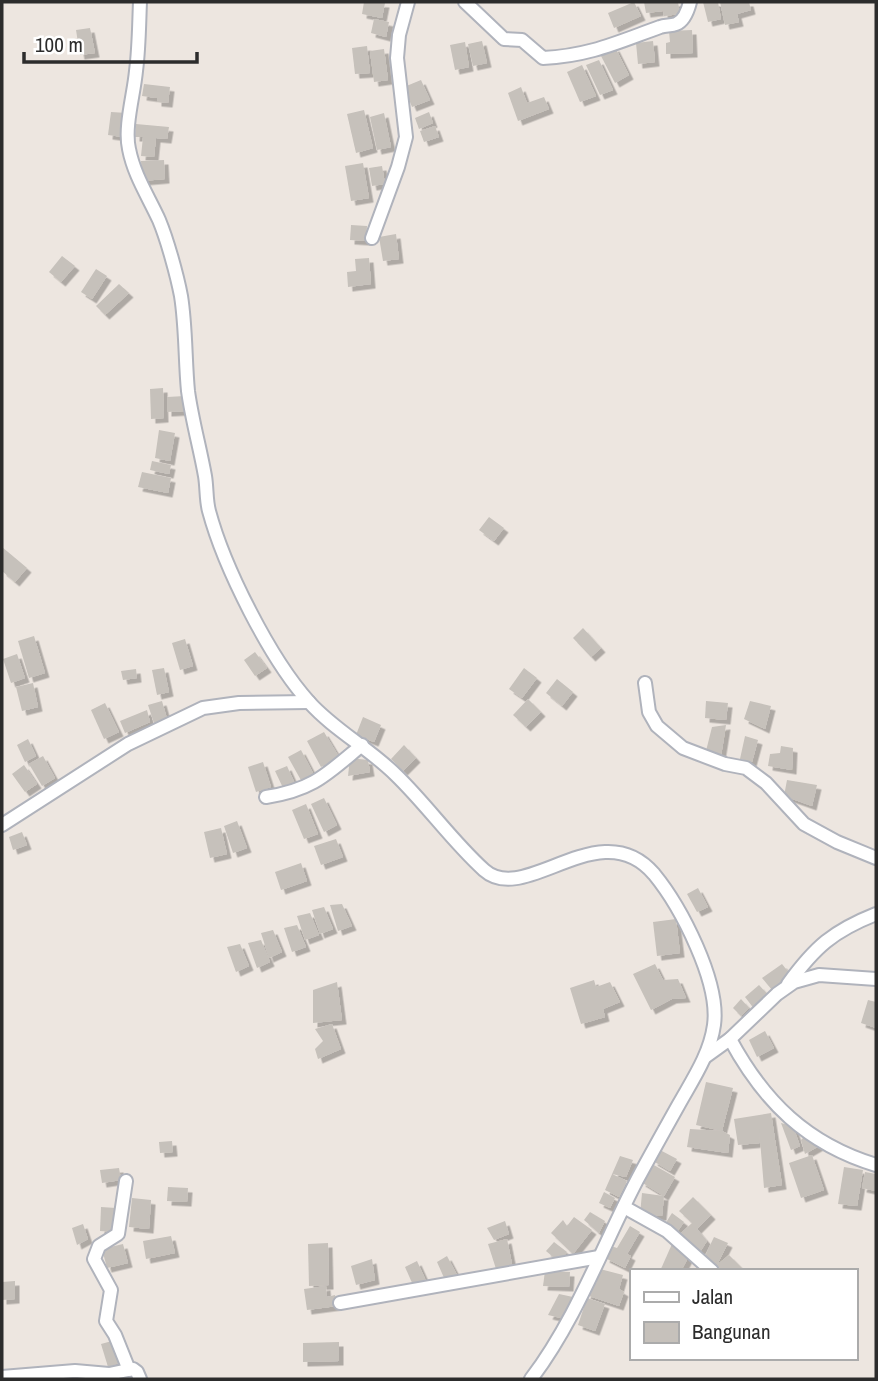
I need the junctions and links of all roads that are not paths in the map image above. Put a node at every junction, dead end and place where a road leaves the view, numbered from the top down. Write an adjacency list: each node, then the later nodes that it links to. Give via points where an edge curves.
1 (140, 2): 7 (street, via 127,143 139,181 161,224 181,295 188,394 207,505 260,628)
2 (408, 2): 5 (street, via 397,58 406,137)
3 (466, 2): 4 (street, via 504,39 522,40 543,58 572,57 676,24)
4 (690, 2)
5 (372, 238)
6 (645, 683): 11 (street, via 649,712 657,726 683,748 746,768 804,824)
7 (309, 702): 8 (street); 10 (street, via 203,708 117,750)
8 (362, 745): 9 (street, via 309,786); 16 (street, via 398,776 451,837 492,875 522,877 602,852 631,857 646,866 668,896 711,983 714,1025)
9 (266, 797)
10 (2, 825)
11 (876, 859)
12 (876, 914): 14 (street, via 822,943)
13 (876, 979): 14 (street, via 819,975)
14 (787, 986): 15 (street)
15 (730, 1038): 16 (street); 17 (street, via 748,1071 780,1110 815,1138)
16 (705, 1057): 19 (street)
17 (876, 1165)
18 (126, 1181): 23 (street, via 118,1234 99,1245 94,1259 111,1290 107,1321)
19 (624, 1207): 20 (street); 21 (street, via 667,1231)
20 (599, 1257): 22 (street); 26 (street)
21 (710, 1269)
22 (340, 1303)
23 (128, 1370): 24 (street); 25 (street, via 136,1370)
24 (2, 1377)
25 (139, 1379)
26 (531, 1379)

